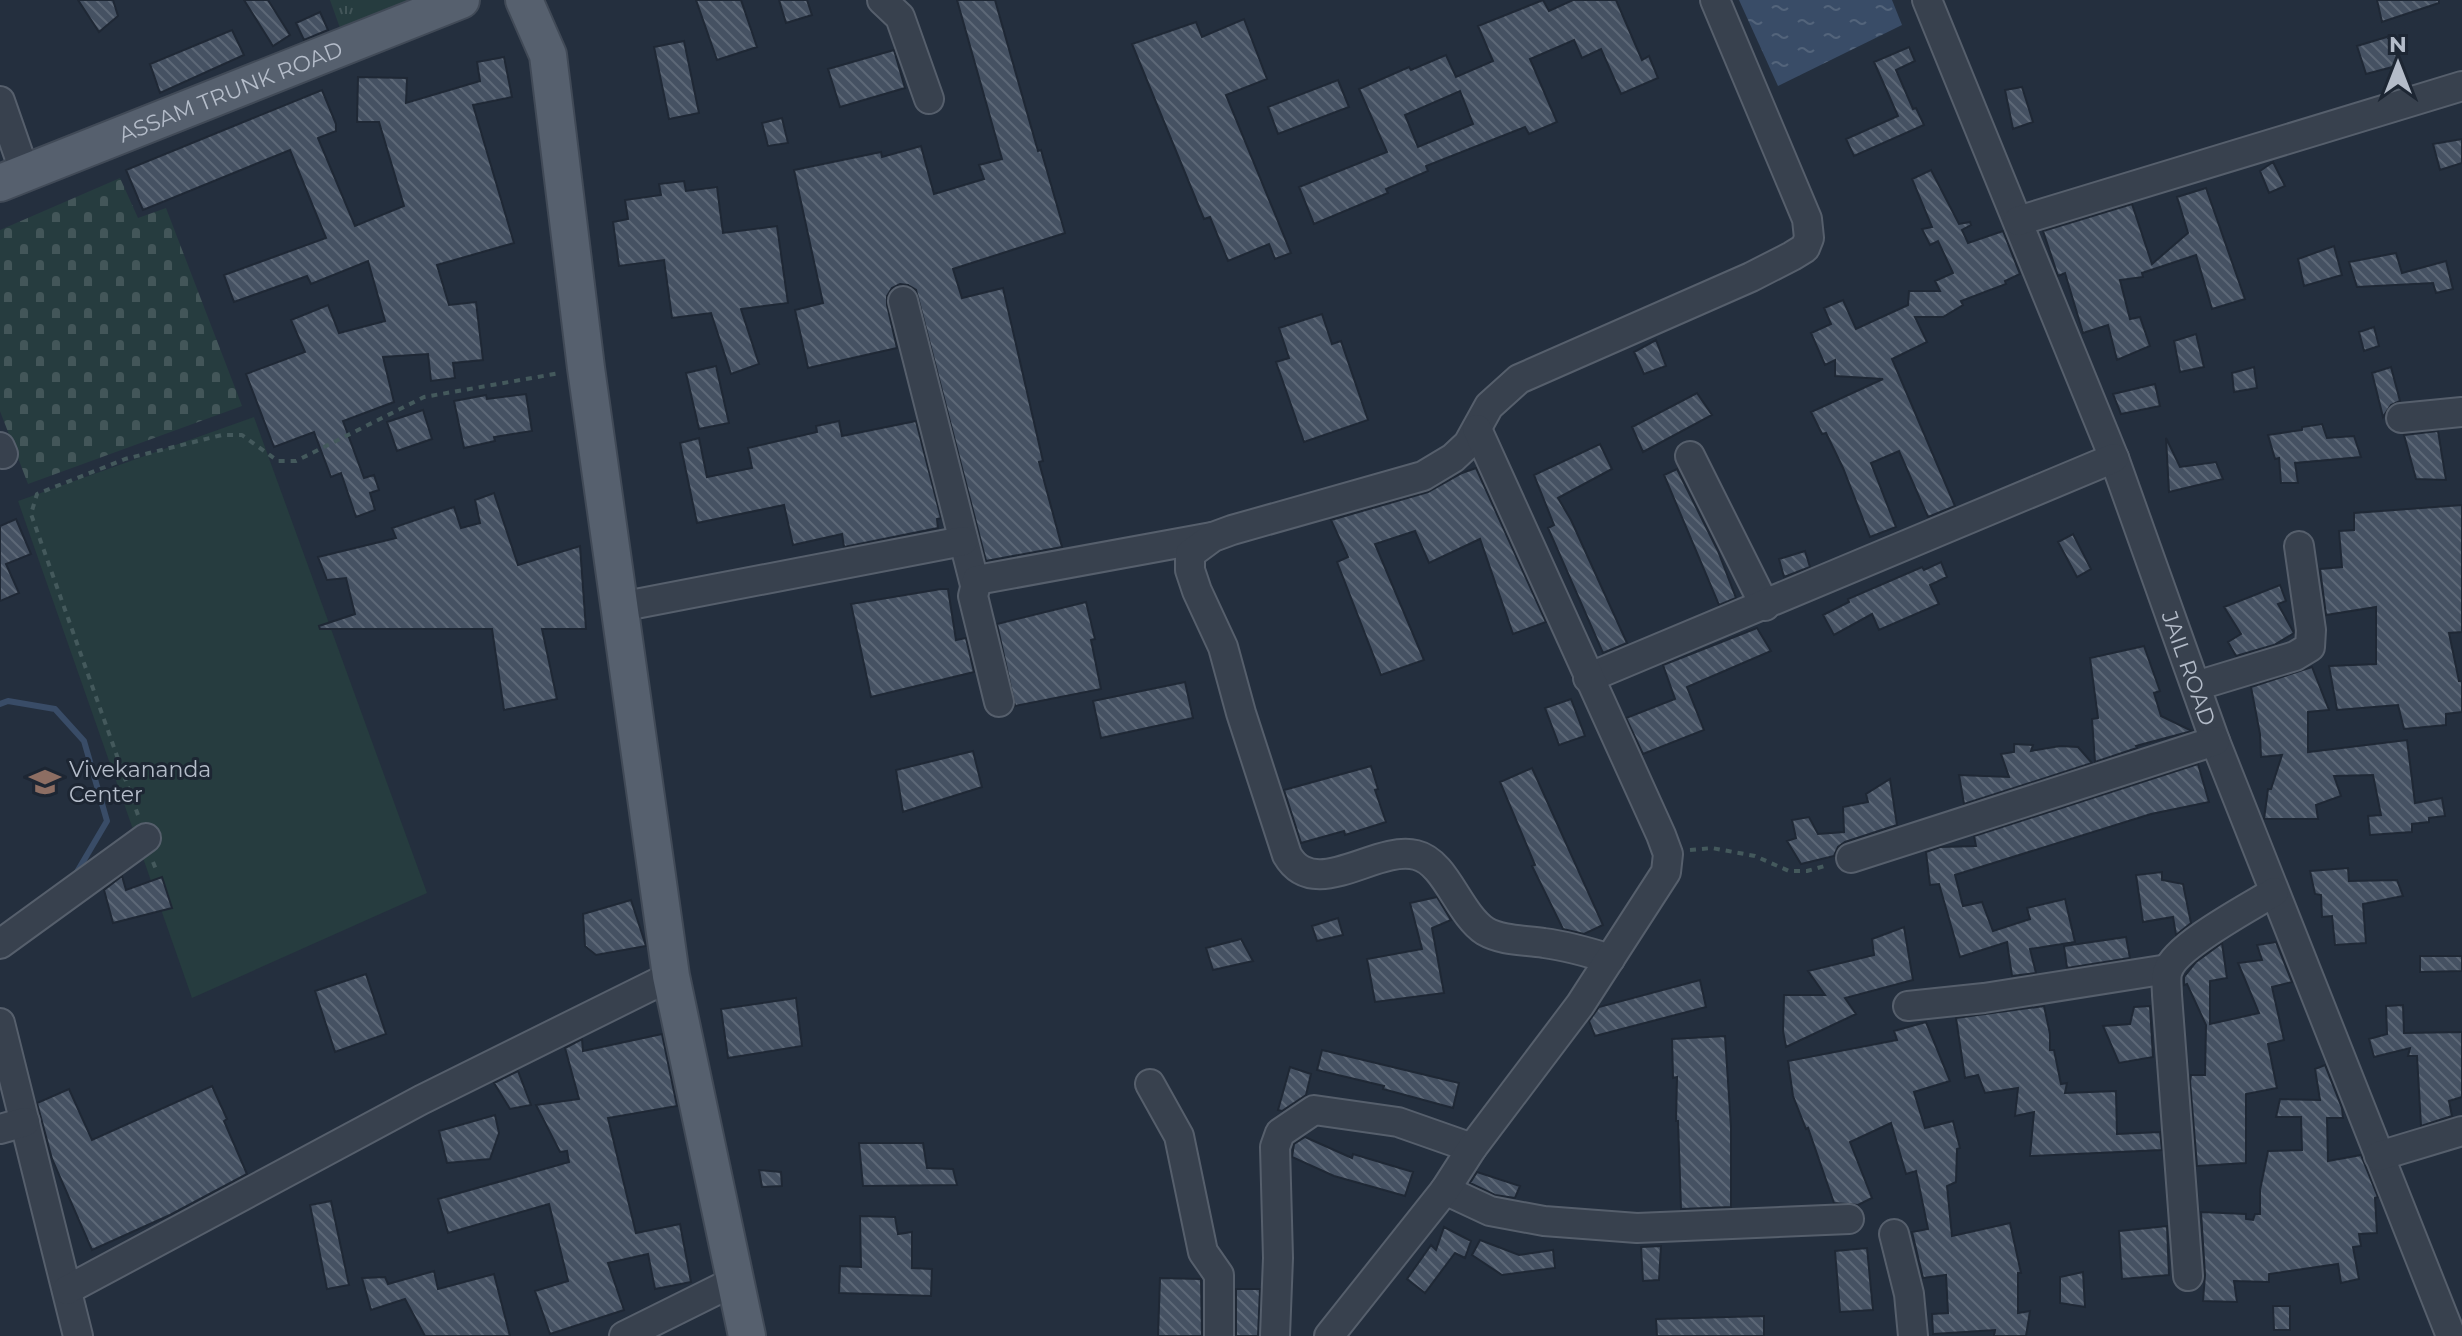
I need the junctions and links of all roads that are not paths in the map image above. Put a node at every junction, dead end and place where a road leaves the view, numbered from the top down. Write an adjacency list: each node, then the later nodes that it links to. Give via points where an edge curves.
1 (461, 0): 9 (main road, ASSAM TRUNK ROAD)
2 (524, 0): 22 (main road, via 548,55)
3 (882, 0): 7 (street, via 900,17)
4 (1715, 0): 14 (street, via 1807,219 1805,248 1519,379 1489,406)
5 (1927, 0): 10 (street, JAIL ROAD)
6 (2462, 86): 10 (street)
7 (929, 99)
8 (0, 101): 9 (street)
9 (13, 178)
10 (2018, 221): 16 (street, JAIL ROAD)
11 (903, 301): 18 (street)
12 (2462, 412): 13 (street)
13 (2401, 418)
14 (1477, 429): 17 (street, via 1453,458 1423,476); 23 (street)
15 (1690, 456): 21 (street)
16 (2114, 458): 21 (street); 24 (street, JAIL ROAD)
17 (1213, 537): 20 (street, via 984,578); 31 (street, via 1190,554 1190,570 1223,647 1293,865 1305,874 1321,874 1401,853 1424,857 1475,924 1489,933 1580,949)
18 (963, 541): 20 (street); 22 (street)
19 (2299, 546): 24 (street, via 2310,647)
20 (975, 585): 25 (street, via 973,596)
21 (1765, 606): 23 (street)
22 (620, 607): 33 (main road)
23 (1588, 678): 31 (street, via 1668,854 1660,885)
24 (2196, 686): 26 (street, JAIL ROAD)
25 (999, 702)
26 (2215, 741): 28 (street); 29 (street, JAIL ROAD)
27 (146, 838): 30 (street)
28 (1851, 858)
29 (2265, 868): 32 (street); 40 (street, JAIL ROAD)
30 (0, 944)
31 (1604, 968): 39 (street)
32 (2168, 969): 34 (street); 44 (street)
33 (671, 976): 45 (main road); 46 (street, via 395,1113)
34 (1908, 1006)
35 (0, 1023): 37 (street)
36 (1150, 1084): 50 (street, via 1179,1136 1203,1252 1219,1275)
37 (13, 1126): 46 (street)
38 (2462, 1131): 40 (street)
39 (1472, 1148): 41 (street); 51 (street, via 1398,1122 1323,1110 1286,1128 1275,1147)
40 (2379, 1156): 54 (street, JAIL ROAD)
41 (1445, 1190): 42 (street, via 1490,1211 1622,1227); 52 (street)
42 (1849, 1219)
43 (1894, 1234): 53 (street)
44 (2188, 1276)
45 (735, 1281): 48 (street); 49 (main road)
46 (67, 1290): 47 (street)
47 (78, 1336)
48 (624, 1336)
49 (747, 1336)
50 (1219, 1336)
51 (1275, 1336)
52 (1329, 1336)
53 (1913, 1336)
54 (2451, 1336)

